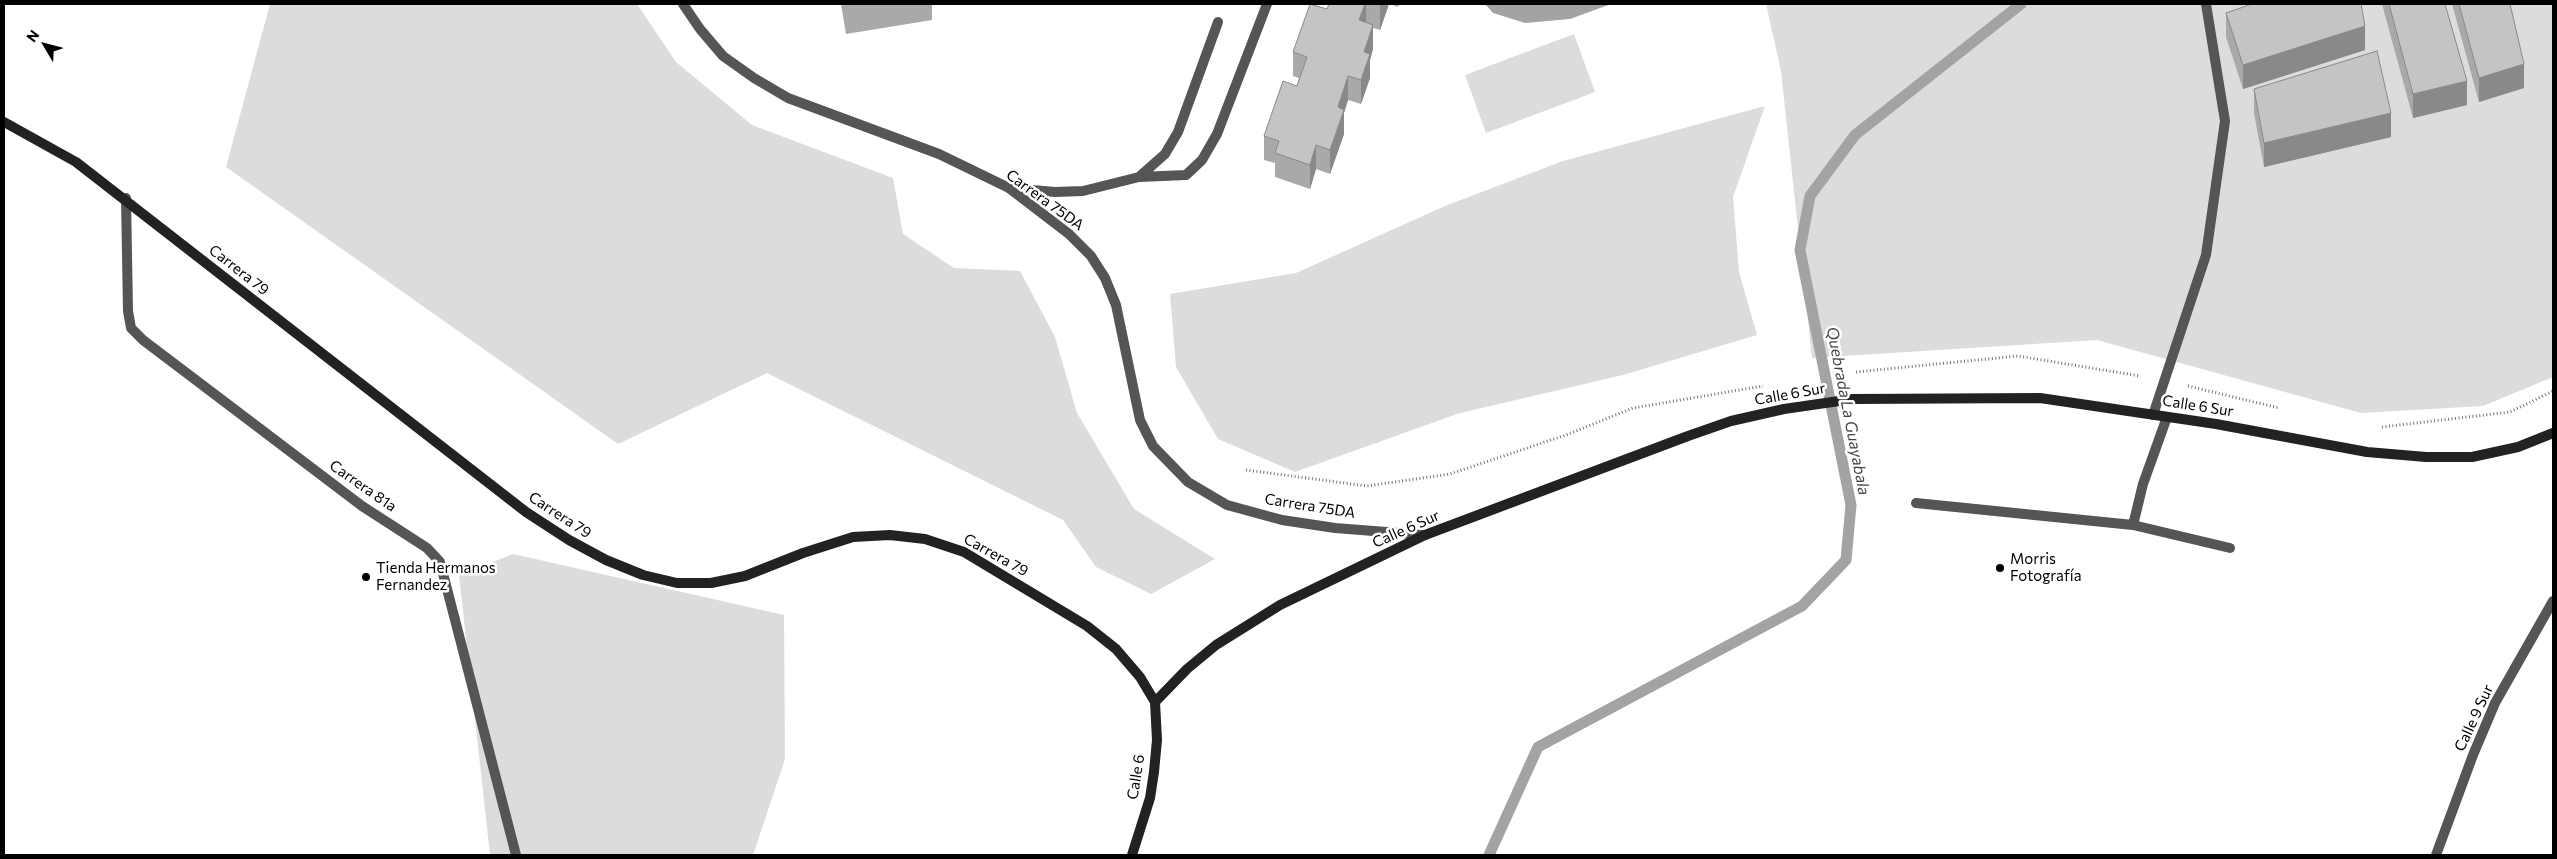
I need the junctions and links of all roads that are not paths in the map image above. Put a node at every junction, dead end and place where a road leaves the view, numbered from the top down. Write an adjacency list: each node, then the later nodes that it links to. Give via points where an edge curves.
1 (682, 4): 7 (street, Carrera 75DA, via 723,56 788,98 939,154)
2 (1267, 4): 6 (street, via 1216,134 1202,160 1186,175)
3 (2206, 4): 9 (street, via 2225,121 2206,255)
4 (1218, 22): 6 (street, via 1178,132 1165,154)
5 (4, 122): 8 (main road, Carrera 79, via 76,162)
6 (1139, 177): 7 (street, via 1083,191)
7 (1008, 188): 14 (street, Carrera 75DA, via 1069,234 1091,256 1105,278 1116,305 1140,420 1152,446 1188,482 1227,505 1282,520)
8 (126, 198): 17 (main road, Carrera 79, via 526,512 606,560 643,575 677,583 711,583 745,576 853,537 890,535 925,539 964,552 1087,626 1116,649 1140,677); 18 (street, Carrera 81a, via 131,328 362,506 428,548 440,562)
9 (2153, 414): 10 (main road, Calle 6 Sur); 14 (main road, Calle 6 Sur, via 2040,398 1853,399 1806,406 1731,421)
10 (2167, 416): 11 (main road, Calle 6 Sur, via 2367,452 2426,458 2472,457 2518,446); 13 (street, via 2143,484)
11 (2553, 433)
12 (1916, 503): 13 (street)
13 (2133, 525): 15 (street)
14 (1425, 536): 17 (main road, Calle 6 Sur, via 1288,601 1216,645 1187,668)
15 (2230, 548)
16 (2553, 601): 20 (street, Calle 9 Sur, via 2495,703)
17 (1155, 702): 19 (main road, Calle 6, via 1157,740 1154,772 1150,798)
18 (516, 855)
19 (1132, 855)
20 (2436, 855)

